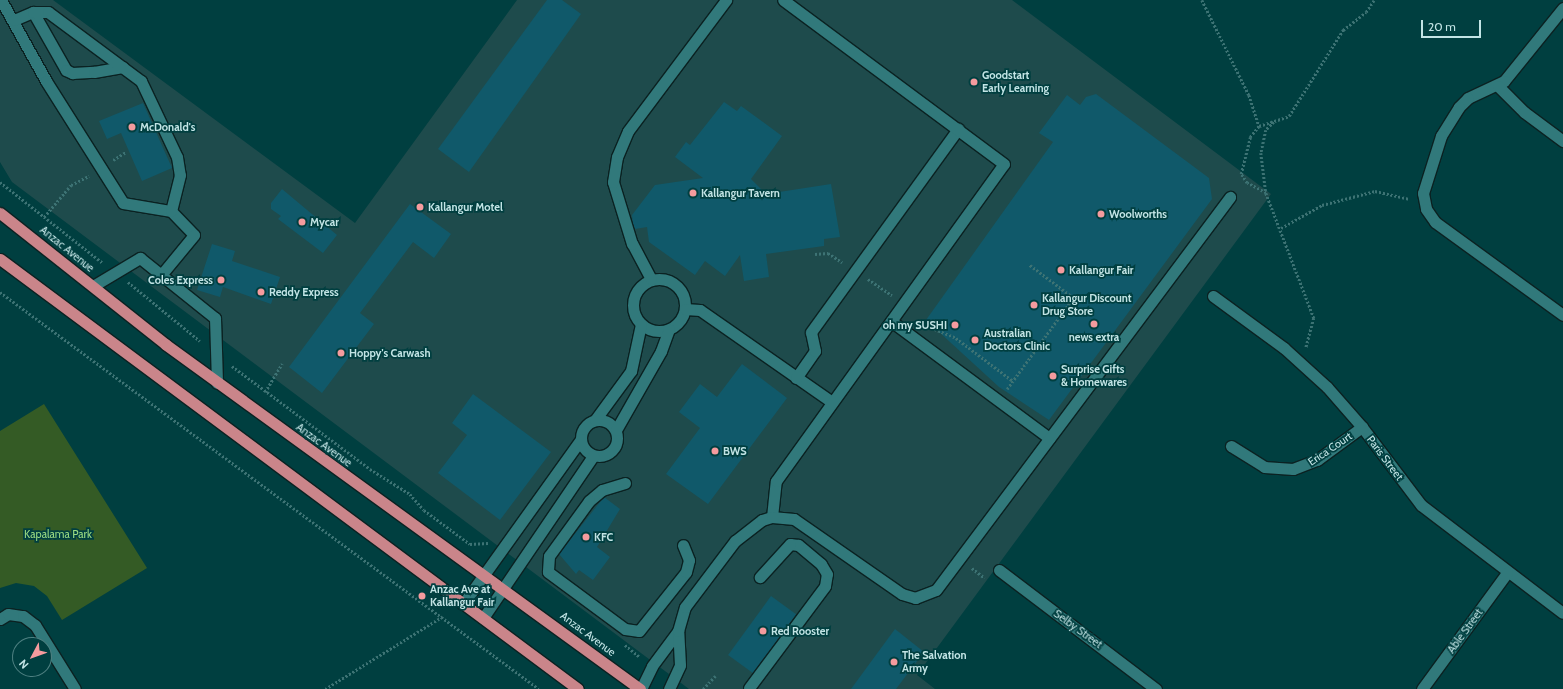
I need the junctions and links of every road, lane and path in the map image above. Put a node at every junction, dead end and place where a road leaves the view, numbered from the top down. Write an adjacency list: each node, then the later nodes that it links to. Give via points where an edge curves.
1 (1, 0): 8 (street)
2 (726, 0): 29 (street, via 628,131 617,157 613,182 632,244)
3 (783, 0): 13 (street)
4 (1202, 0): 12 (path, via 1248,95)
5 (1374, 0): 11 (path, via 1366,12 1343,30 1289,116)
6 (1563, 8): 10 (street)
7 (33, 12): 8 (street); 9 (street, via 53,15); 9 (street, via 66,70 72,74)
8 (14, 20): 16 (street, via 46,81)
9 (123, 67): 21 (street, via 141,81 177,157 180,175)
10 (1498, 86): 14 (street, via 1524,112); 20 (street, via 1468,98 1448,122 1425,185)
11 (1275, 121): 12 (path); 18 (path, via 1266,130 1261,153)
12 (1259, 126): 18 (path, via 1250,137 1241,174 1247,183)
13 (958, 129): 35 (street, via 1004,164); 42 (street, via 811,332 815,351)
14 (1563, 141)
15 (126, 152): 16 (path)
16 (101, 168): 21 (street, via 123,203); 23 (path, via 71,185)
17 (0, 182): 23 (path)
18 (1266, 193): 24 (path)
19 (1230, 197): 49 (street)
20 (1423, 201): 24 (path, via 1375,190 1322,205); 34 (street, via 1435,222)
21 (171, 211): 28 (street, via 194,235)
22 (0, 213): 30 (highway, Anzac Avenue)
23 (44, 217): 27 (path)
24 (1281, 228): 39 (path, via 1314,318 1313,333)
25 (0, 259): 62 (highway)
26 (1029, 265): 41 (path, via 1073,298)
27 (115, 272): 28 (street, via 140,258); 30 (street); 38 (path)
28 (161, 275): 38 (street, via 215,318)
29 (651, 279): 33 (street, via 673,283 682,294); 36 (street, via 639,287 633,300 634,313)
30 (93, 286): 43 (highway, Anzac Avenue)
31 (0, 292): 64 (path)
32 (1213, 296): 39 (street, Paris Street)
33 (685, 309): 37 (street, via 682,317); 42 (street, via 700,310)
34 (1563, 315)
35 (891, 321): 45 (street); 49 (street)
36 (641, 324): 37 (street, via 654,331); 46 (street, via 631,371)
37 (669, 329): 48 (street, via 661,351)
38 (214, 352): 43 (street); 44 (path)
39 (1300, 361): 47 (street, Paris Street)
40 (282, 364): 44 (path)
41 (1016, 377)
42 (796, 378): 45 (street)
43 (217, 383): 59 (highway, Anzac Avenue)
44 (265, 392): 56 (path, via 319,428 370,469 410,494 424,510 470,544 486,541)
45 (832, 402): 54 (street, via 776,481)
46 (595, 420): 48 (street, via 607,422); 50 (street, via 583,429)
47 (1362, 427): 51 (street, Erica Court, via 1317,460 1293,469 1264,467); 58 (street, Paris Street, via 1421,505)
48 (616, 430): 52 (street, via 615,448 605,456)
49 (1049, 438): 54 (street, via 960,559 926,596 915,598 902,594 805,525 794,519)
50 (581, 439): 52 (street, via 585,450); 56 (street)
51 (1231, 446)
52 (593, 456): 61 (street)
53 (625, 483): 55 (street, via 602,490 589,501 548,556 548,572 625,629 639,631 686,572 689,560)
54 (772, 517): 67 (street, via 743,532 726,551 686,607)
55 (683, 545)
56 (499, 550): 59 (street)
57 (999, 570): 79 (street, Selby Street)
58 (1507, 573): 63 (street, Paris Street); 80 (street, Able Street)
59 (483, 574): 61 (highway, Anzac Avenue); 62 (street)
60 (760, 577): 71 (street, via 790,544 798,545 821,564 827,574 825,586)
61 (503, 588): 65 (street); 76 (highway, Anzac Avenue)
62 (463, 604): 65 (highway)
63 (1563, 613)
64 (443, 616): 73 (path); 74 (path)
65 (483, 618): 75 (highway)
66 (0, 619): 72 (street, via 8,614 23,616 35,625)
67 (678, 631): 76 (street); 77 (street, via 680,665)
68 (622, 643): 69 (path)
69 (640, 657)
70 (715, 676): 78 (path)
71 (749, 688)
72 (74, 689)
73 (325, 689)
74 (539, 689)
75 (578, 689)
76 (641, 689)
77 (669, 689)
78 (703, 689)
79 (1156, 689)
80 (1422, 689)

